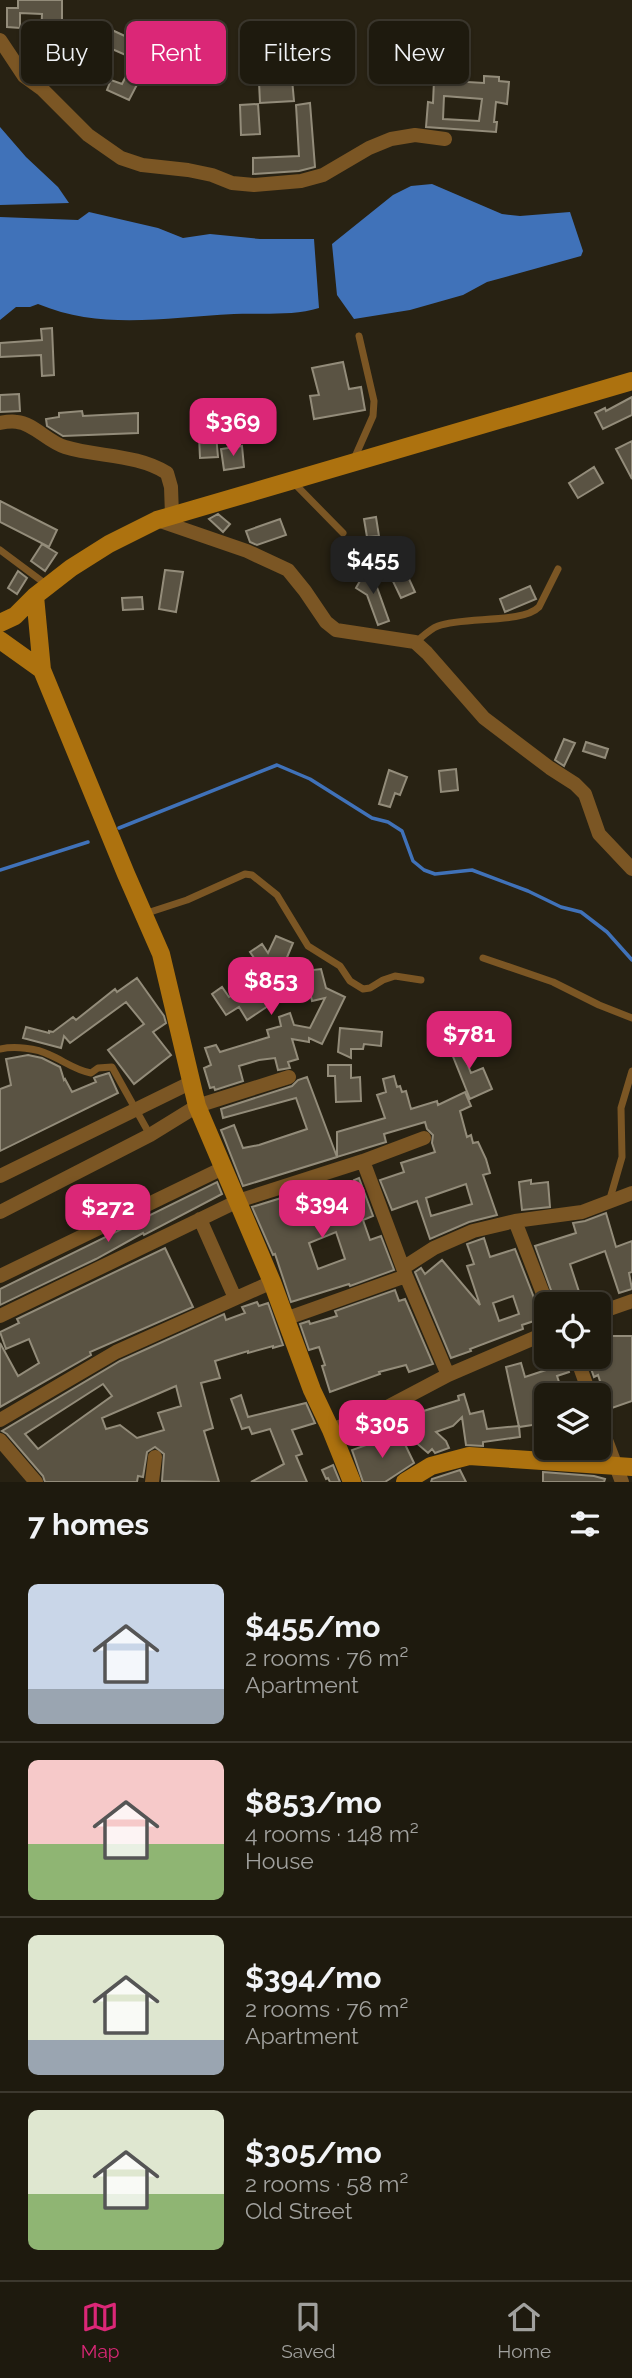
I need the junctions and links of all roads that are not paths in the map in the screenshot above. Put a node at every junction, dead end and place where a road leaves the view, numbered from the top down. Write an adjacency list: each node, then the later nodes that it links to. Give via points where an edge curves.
1 (0, 40): 2 (street, via 24,76 88,135 121,158 142,165 188,170 232,183 290,182 323,175 391,139 415,135)
2 (445, 139)
3 (359, 336): 6 (lane, via 374,401 373,416)
4 (632, 381): 6 (main road)
5 (0, 422): 8 (street, via 18,421 67,447 160,468 167,473 171,487)
6 (352, 463): 7 (main road)
7 (292, 481): 8 (main road); 9 (lane)
8 (165, 518): 12 (main road, via 109,544); 15 (street, via 288,570 337,630)
9 (344, 533)
10 (0, 550): 12 (lane)
11 (558, 569): 15 (lane, via 534,611 457,621 436,627)
12 (42, 591): 13 (main road, via 15,616); 16 (main road)
13 (0, 623)
14 (0, 640): 16 (main road)
15 (415, 642): 17 (street, via 484,718 575,784 584,794 599,834)
16 (43, 670): 18 (main road)
17 (632, 869)
18 (144, 914): 20 (lane, via 252,875 278,895 308,946 340,966 350,981 363,989 395,976); 25 (main road, via 161,954)
19 (483, 958): 21 (lane, via 553,982)
20 (421, 981)
21 (632, 1018)
22 (0, 1049): 27 (lane, via 48,1053 91,1073 112,1067)
23 (632, 1071): 35 (lane, via 621,1108 622,1157)
24 (289, 1077): 26 (street)
25 (192, 1082): 26 (main road); 27 (street)
26 (197, 1106): 28 (street); 31 (main road)
27 (136, 1110): 28 (lane); 32 (street)
28 (150, 1135): 36 (street)
29 (424, 1138): 30 (street)
30 (363, 1161): 34 (street); 39 (street)
31 (223, 1168): 34 (main road); 40 (street)
32 (0, 1176)
33 (632, 1195): 35 (street)
34 (238, 1201): 37 (street); 41 (main road)
35 (609, 1203): 38 (street, via 582,1212)
36 (0, 1212)
37 (200, 1219): 43 (street); 46 (street)
38 (515, 1221): 39 (street, via 473,1231 434,1248); 42 (street)
39 (405, 1272): 47 (street); 49 (street)
40 (0, 1276)
41 (272, 1282): 43 (street); 47 (main road)
42 (542, 1292)
43 (235, 1298): 50 (street, via 116,1352)
44 (632, 1301): 45 (street)
45 (611, 1308)
46 (0, 1316)
47 (285, 1319): 51 (main road)
48 (534, 1338): 49 (street)
49 (448, 1376): 51 (street)
50 (0, 1420)
51 (331, 1430): 58 (main road)
52 (0, 1440): 56 (street)
53 (611, 1447): 55 (street)
54 (155, 1457): 57 (street)
55 (623, 1472): 59 (main road, via 469,1456 431,1466)
56 (36, 1482)
57 (152, 1482)
58 (352, 1482)
59 (405, 1482)

